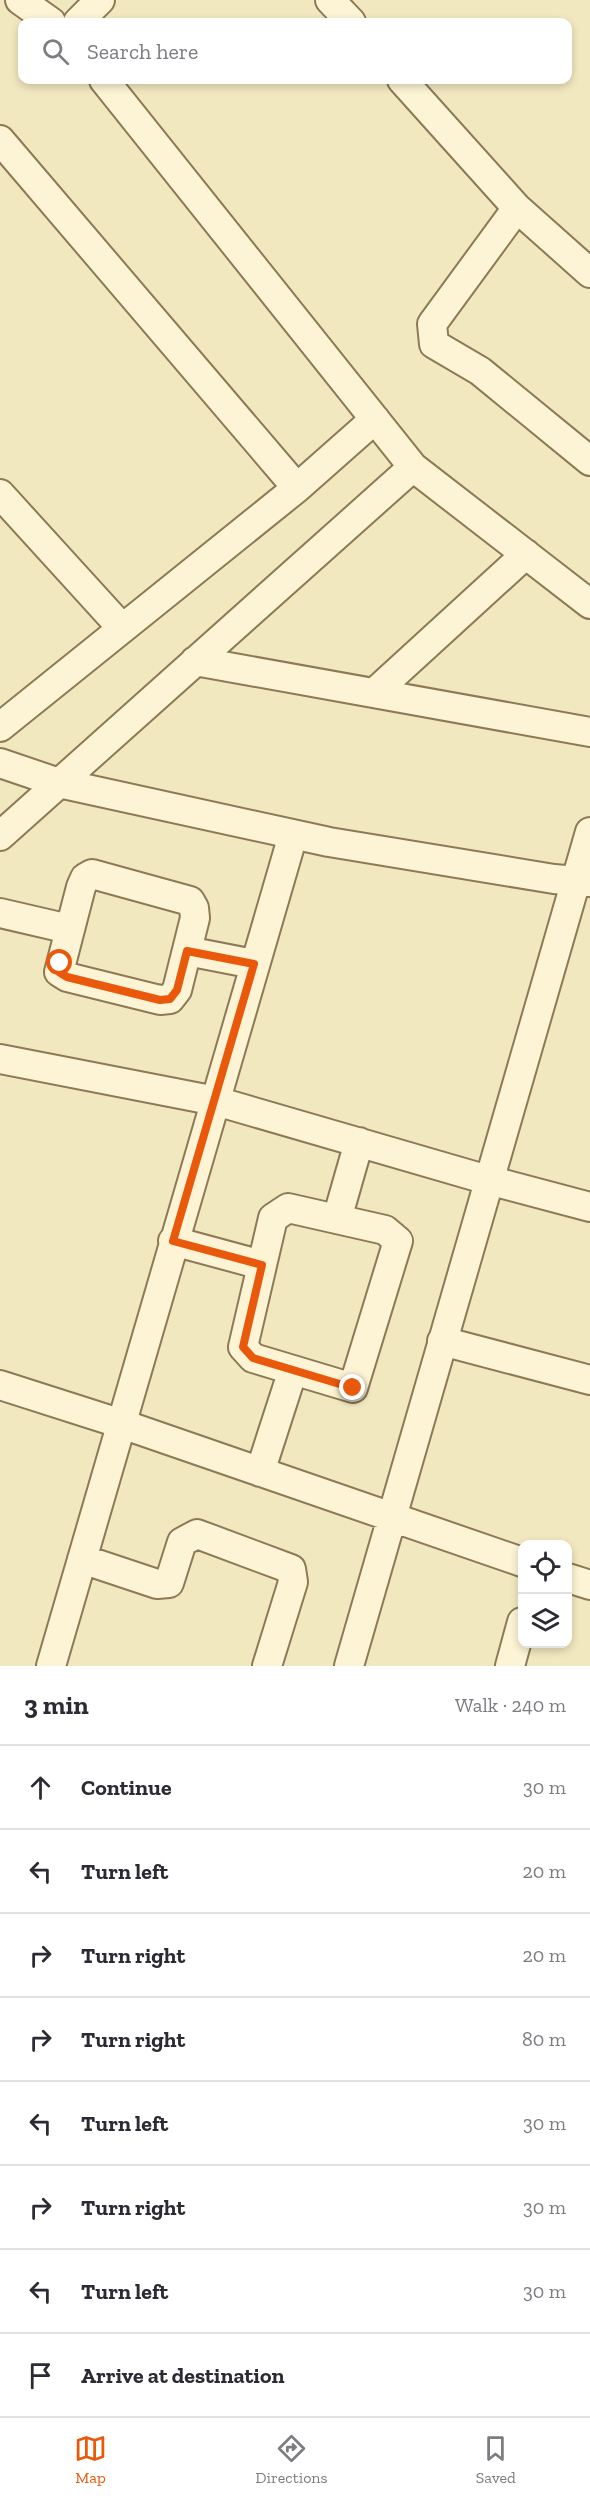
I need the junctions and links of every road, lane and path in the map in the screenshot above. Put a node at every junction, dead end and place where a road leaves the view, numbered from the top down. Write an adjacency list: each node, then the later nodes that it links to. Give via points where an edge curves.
1 (20, 0): 4 (street)
2 (100, 0): 5 (street)
3 (330, 0): 6 (street)
4 (45, 18)
5 (82, 18)
6 (347, 18)
7 (107, 84): 12 (street)
8 (406, 84): 10 (street)
9 (0, 140): 15 (street)
10 (517, 208): 11 (street); 13 (street, via 432,324 434,344 480,371)
11 (590, 273)
12 (375, 419): 14 (street); 15 (street)
13 (590, 461)
14 (413, 467): 17 (street); 20 (street)
15 (297, 488): 19 (street)
16 (0, 494): 19 (street)
17 (526, 554): 18 (street); 21 (street)
18 (590, 604)
19 (122, 628): 22 (street)
20 (195, 661): 21 (street); 25 (street)
21 (374, 693): 23 (street)
22 (0, 727)
23 (590, 732)
24 (0, 763): 25 (street)
25 (59, 783): 27 (street); 28 (street)
26 (590, 832): 29 (street)
27 (293, 835): 29 (street); 33 (street)
28 (0, 836)
29 (582, 882): 37 (street)
30 (0, 913): 31 (street)
31 (69, 929): 32 (street, via 59,972 160,1000 170,999 177,990); 32 (street, via 81,887 92,874 190,901 195,918)
32 (187, 951): 33 (street)
33 (254, 964): 35 (street)
34 (0, 1059): 35 (street)
35 (216, 1101): 36 (street); 40 (street)
36 (359, 1142): 37 (street); 39 (street)
37 (488, 1180): 38 (street); 42 (street)
38 (590, 1207)
39 (337, 1220): 41 (street, via 288,1208 273,1218); 43 (street, via 385,1230 398,1241 353,1388)
40 (173, 1241): 41 (street); 46 (street)
41 (262, 1265): 43 (street, via 243,1347 253,1358)
42 (442, 1341): 44 (street); 48 (street)
43 (292, 1370): 47 (street)
44 (590, 1380)
45 (0, 1385): 46 (street)
46 (122, 1424): 47 (street); 49 (street)
47 (260, 1472): 48 (street)
48 (392, 1517): 50 (street); 56 (street)
49 (82, 1560): 54 (street); 55 (street, via 156,1584 169,1583 182,1542 197,1534 291,1569 293,1582)
50 (518, 1561)
51 (572, 1580): 52 (street)
52 (590, 1585)
53 (518, 1637): 57 (street)
54 (51, 1666)
55 (267, 1666)
56 (349, 1666)
57 (510, 1666)

